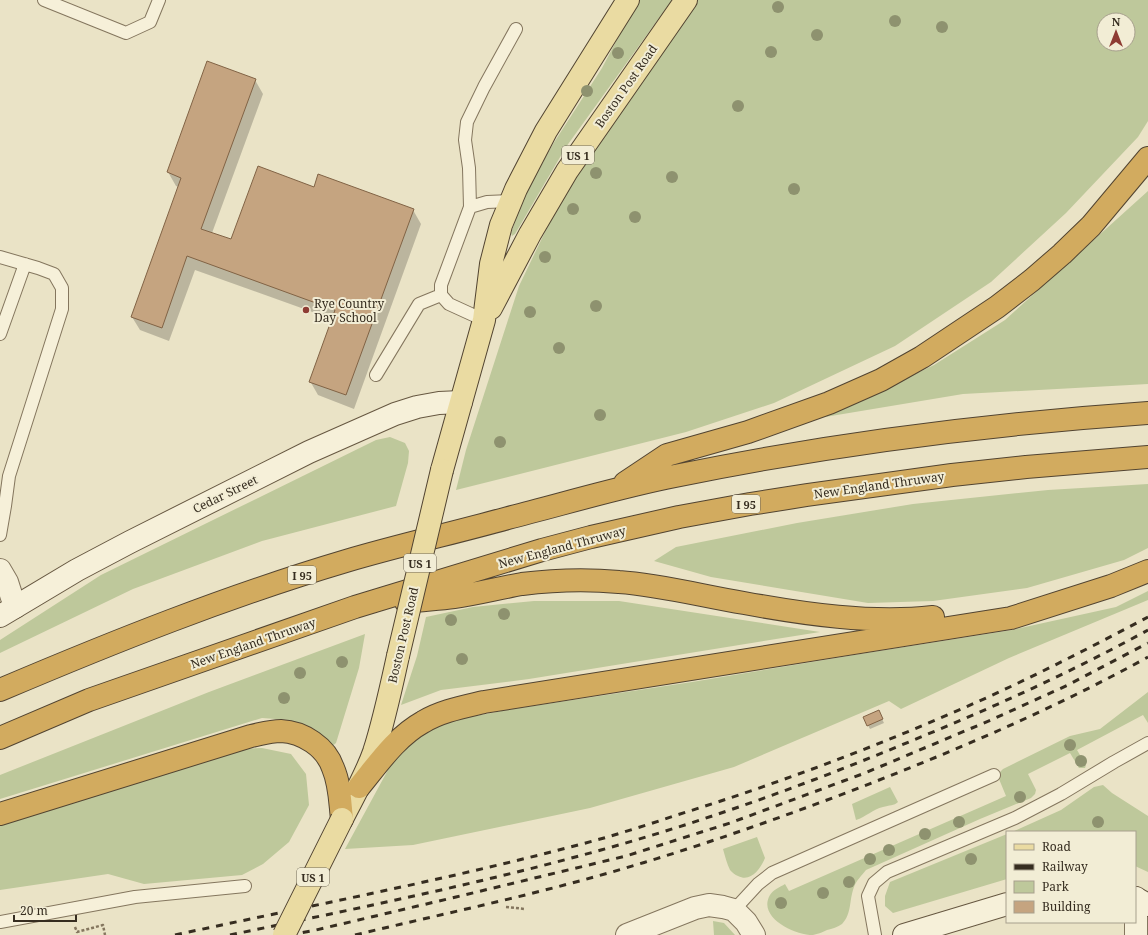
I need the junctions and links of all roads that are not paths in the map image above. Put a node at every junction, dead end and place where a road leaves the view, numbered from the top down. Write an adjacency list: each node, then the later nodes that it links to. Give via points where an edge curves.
1 (44, 0): 2 (lane, via 126,33 150,22)
2 (159, 0)
3 (628, 0): 8 (main road, Boston Post Road / US 1, via 546,131)
4 (686, 0): 14 (main road, Boston Post Road / US 1, via 567,171)
5 (516, 29): 9 (lane, via 467,122 465,140 470,168)
6 (1148, 158): 10 (highway)
7 (1148, 179): 10 (highway)
8 (511, 201): 9 (lane); 14 (main road, Boston Post Road / US 1, via 491,264)
9 (470, 206): 13 (lane, via 440,285)
10 (1091, 226): 21 (highway, via 1032,280 997,307 922,357 888,376 828,403 774,423 667,455)
11 (0, 257): 12 (lane)
12 (25, 264): 15 (lane); 20 (lane, via 54,274 62,288 62,309)
13 (441, 295): 14 (lane, via 449,304); 16 (lane, via 419,304)
14 (484, 320): 17 (main road, Boston Post Road / US 1)
15 (0, 334)
16 (376, 375)
17 (461, 402): 27 (street, Cedar Street, via 417,407 395,414 309,452 130,542); 32 (main road, Boston Post Road / US 1, bridge, via 442,470 384,719)
18 (1148, 413): 21 (highway, I 95, via 1013,424 869,442 682,474)
19 (1148, 457): 26 (highway, New England Thruway / I 95, via 960,474 807,495 679,517 556,546)
20 (4, 475): 22 (lane, via 6,506)
21 (614, 490): 28 (highway, I 95, via 347,561 134,634)
22 (0, 535)
23 (0, 570): 27 (street, via 7,582)
24 (1148, 571): 25 (highway)
25 (1074, 597): 26 (highway, via 1008,609 904,620 780,610 642,584 570,580 523,584 455,597); 32 (highway, via 1011,618 460,708 422,722 403,736)
26 (355, 607): 29 (highway, New England Thruway / I 95, via 88,700)
27 (7, 611)
28 (0, 690)
29 (0, 738)
30 (1148, 743): 43 (lane, via 1015,818 887,872 874,883 868,896)
31 (994, 775): 38 (lane, via 772,873)
32 (358, 787): 34 (main road, Boston Post Road / US 1)
33 (0, 814): 34 (highway, via 251,736 282,731 308,739 327,756 337,779)
34 (342, 819): 40 (main road, Boston Post Road / US 1, bridge)
35 (245, 886): 39 (lane, via 135,897)
36 (1140, 901): 45 (street)
37 (1006, 904): 44 (street)
38 (734, 910): 41 (street, via 709,905 695,908); 42 (street)
39 (0, 922)
40 (284, 935)
41 (627, 935)
42 (754, 935)
43 (875, 935)
44 (904, 935)
45 (1136, 935)

